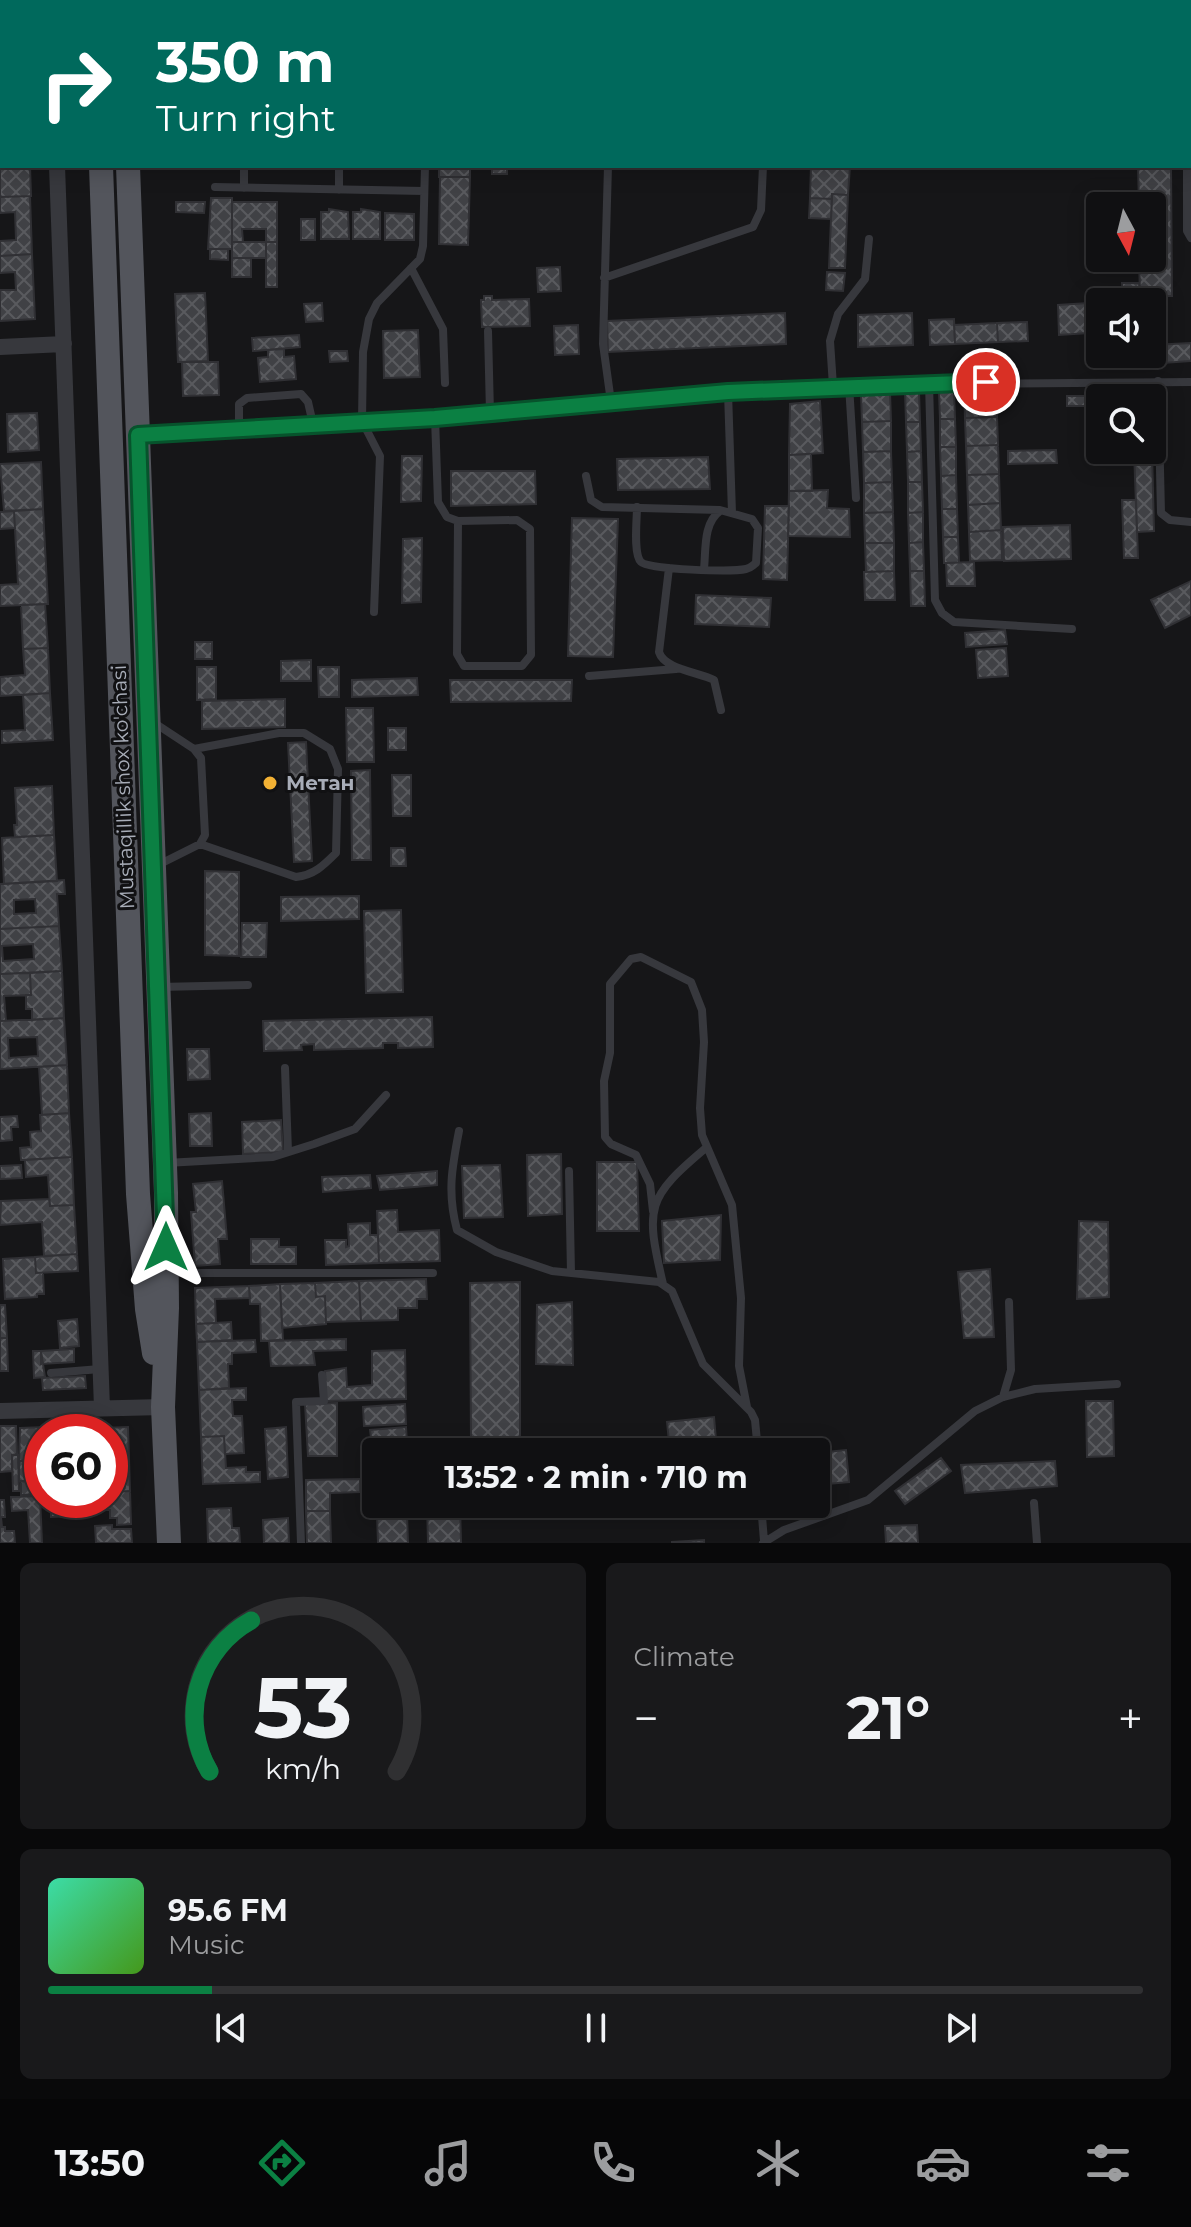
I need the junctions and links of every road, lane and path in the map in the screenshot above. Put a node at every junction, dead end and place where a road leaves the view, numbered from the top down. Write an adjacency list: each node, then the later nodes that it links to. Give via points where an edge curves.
1 (57, 168): 21 (street)
2 (101, 168): 16 (main road, Mustaqillik shox ko'chasi)
3 (128, 168): 17 (main road, Mustaqillik shox ko'chasi)
4 (244, 168): 11 (lane)
5 (339, 168): 12 (lane)
6 (425, 168): 13 (lane)
7 (608, 168): 19 (lane)
8 (763, 168): 19 (lane, via 761,210 753,227)
9 (1187, 168): 14 (lane)
10 (215, 187): 11 (lane)
11 (244, 188): 12 (lane)
12 (339, 190): 13 (lane)
13 (424, 191): 18 (lane, via 423,246)
14 (1191, 238)
15 (869, 239): 28 (lane, via 865,279 838,314 830,341)
16 (104, 249): 17 (main road); 75 (main road, Mustaqillik shox ko'chasi, via 138,1194 147,1309)
17 (131, 249): 36 (main road, Mustaqillik shox ko'chasi)
18 (411, 268): 25 (lane, via 443,329); 33 (lane, via 369,319)
19 (604, 278): 30 (lane, via 603,344)
20 (488, 331): 31 (lane)
21 (64, 344): 22 (street); 70 (street)
22 (0, 347)
23 (1158, 381): 24 (lane); 26 (lane); 43 (lane, via 1161,513 1170,520)
24 (1191, 382)
25 (445, 383)
26 (929, 383): 27 (lane); 47 (lane, via 935,600 942,613 954,622)
27 (849, 385): 28 (lane); 38 (lane)
28 (833, 386): 29 (lane)
29 (728, 392): 30 (lane); 41 (lane)
30 (611, 402): 31 (lane)
31 (490, 413): 32 (lane)
32 (435, 418): 33 (lane); 42 (lane, via 438,502 447,517)
33 (362, 421): 34 (lane); 46 (lane, via 380,456)
34 (313, 424): 35 (lane); 35 (lane, via 301,394 247,398 239,404)
35 (239, 428): 36 (lane)
36 (138, 435): 51 (main road, Mustaqillik shox ko'chasi)
37 (586, 476): 39 (lane, via 591,500 602,507)
38 (856, 498)
39 (637, 507): 40 (lane); 44 (lane, via 641,562)
40 (720, 510): 41 (lane); 45 (lane, via 708,525)
41 (732, 513): 45 (lane, via 752,519 758,528 756,563 749,569)
42 (458, 521): 42 (lane, via 517,520 530,529 531,655 522,666 464,666 457,654)
43 (1191, 522)
44 (669, 568): 45 (lane); 48 (lane, via 659,652 666,663)
45 (704, 569)
46 (374, 612)
47 (1072, 629)
48 (682, 668): 49 (lane); 50 (lane, via 714,680)
49 (589, 676)
50 (721, 710)
51 (149, 720): 52 (lane); 54 (main road, Mustaqillik shox ko'chasi)
52 (194, 749): 53 (lane, via 201,758 205,835); 53 (lane, via 304,733 330,749 338,769 336,853 308,876 296,877)
53 (200, 844): 54 (lane)
54 (154, 867): 56 (main road, Mustaqillik shox ko'chasi)
55 (248, 985): 56 (lane)
56 (159, 987): 62 (main road, Mustaqillik shox ko'chasi)
57 (285, 1068): 61 (lane)
58 (386, 1095): 61 (lane, via 355,1129)
59 (459, 1131): 67 (lane, via 450,1205 457,1230 496,1252)
60 (707, 1147): 64 (lane, via 662,1189); 64 (lane, via 700,1108 702,1010 691,982 641,957 631,959 610,984 605,1137 636,1155 650,1184); 76 (lane, via 732,1205 741,1298 739,1366)
61 (288, 1152): 62 (lane)
62 (165, 1163): 65 (main road, Mustaqillik shox ko'chasi)
63 (569, 1171): 67 (lane)
64 (653, 1211): 68 (lane, via 652,1234)
65 (167, 1273): 66 (lane); 75 (main road, Mustaqillik shox ko'chasi)
66 (433, 1273)
67 (571, 1273): 68 (lane)
68 (663, 1284): 76 (lane, via 672,1291 703,1364)
69 (1009, 1302): 74 (lane, via 1011,1370)
70 (100, 1369): 71 (lane); 77 (street)
71 (51, 1373)
72 (322, 1375): 84 (lane, via 324,1401 296,1402)
73 (1117, 1384): 74 (lane, via 1035,1389)
74 (1003, 1397): 82 (lane, via 975,1411 868,1500)
75 (163, 1407): 77 (street); 83 (main road, Mustaqillik shox ko'chasi)
76 (747, 1407): 79 (lane)
77 (102, 1408): 78 (street)
78 (0, 1411)
79 (757, 1438)
80 (1034, 1503): 85 (lane)
81 (762, 1518): 82 (lane)
82 (763, 1542)
83 (169, 1543)
84 (301, 1543)
85 (1037, 1543)

